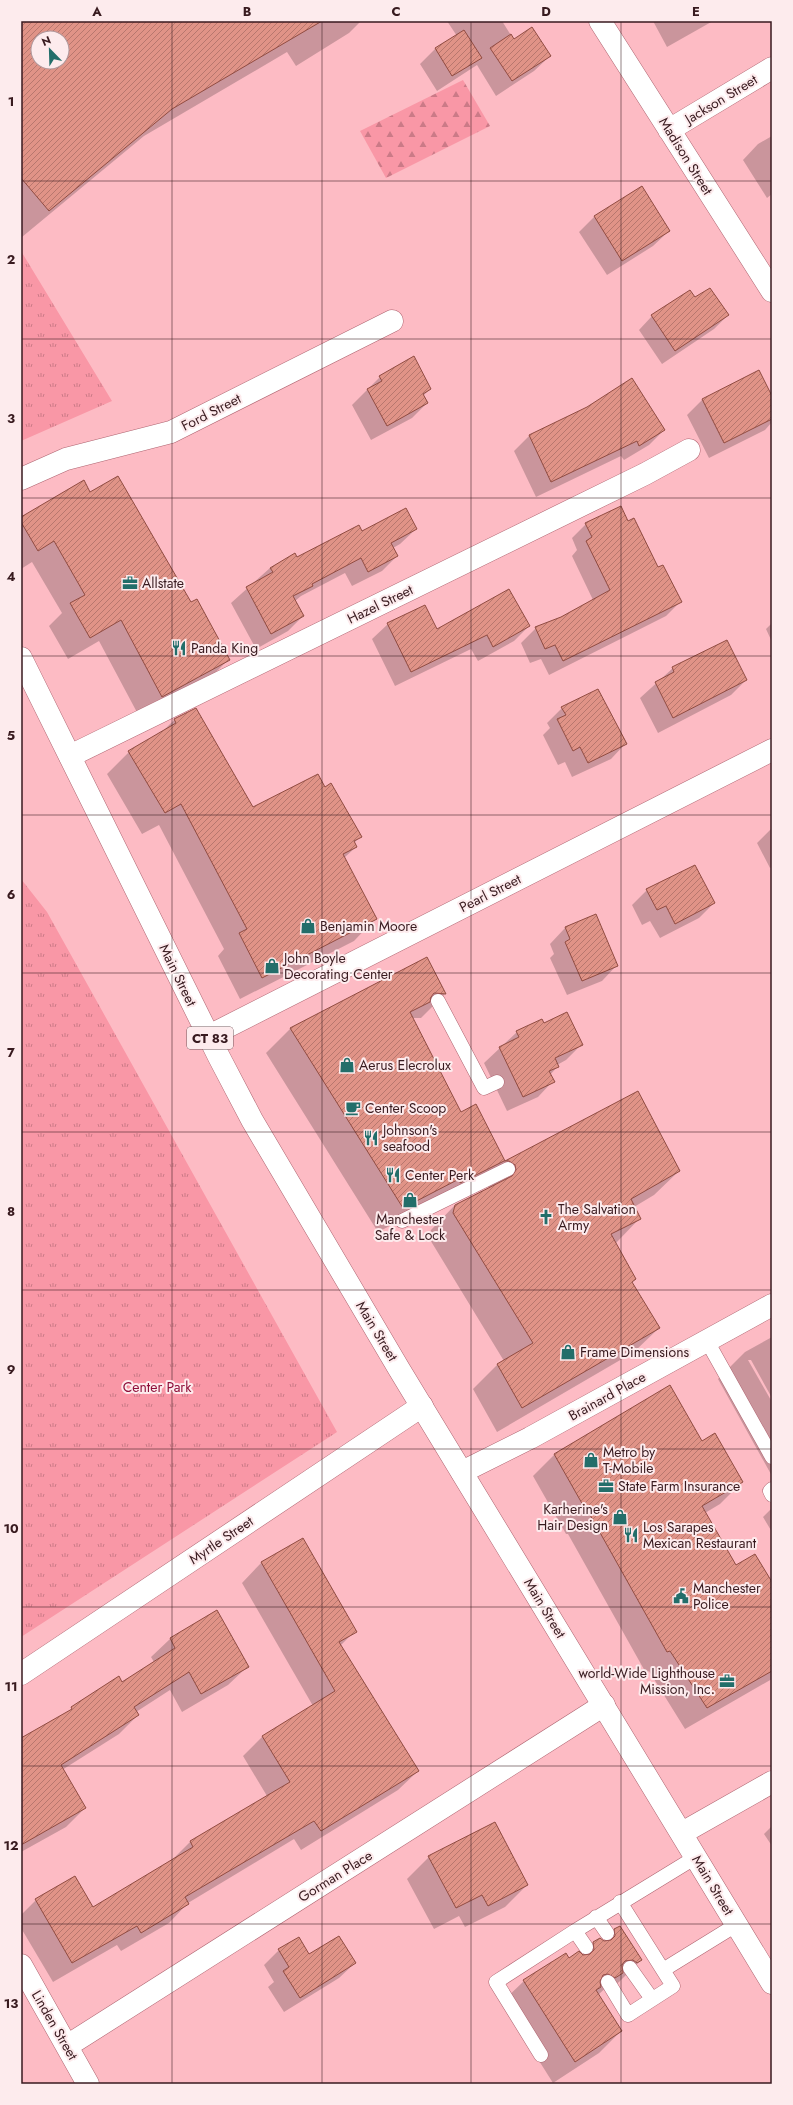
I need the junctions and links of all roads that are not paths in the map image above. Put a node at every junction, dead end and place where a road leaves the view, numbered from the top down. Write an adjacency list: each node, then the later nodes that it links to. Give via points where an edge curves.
1 (600, 21): 3 (street, Madison Street)
2 (772, 68): 3 (street, Jackson Street)
3 (669, 130): 4 (street, Madison Street)
4 (772, 291)
5 (392, 322): 7 (street, Ford Street, via 171,432 66,459)
6 (689, 450): 10 (street, Hazel Street, via 646,474)
7 (21, 479)
8 (21, 658): 10 (street, Main Street / CT 83)
9 (772, 750): 12 (street, Pearl Street)
10 (70, 756): 12 (street, Main Street / CT 83)
11 (438, 1001): 13 (lane, via 484,1088)
12 (209, 1036): 18 (street, Main Street / CT 83, via 252,1120)
13 (497, 1082)
14 (508, 1169): 15 (lane)
15 (402, 1221)
16 (772, 1305): 17 (street, Brainard Place)
17 (707, 1341): 19 (lane); 20 (street, Brainard Place, via 530,1438)
18 (422, 1406): 20 (street, Main Street / CT 83); 23 (street, Myrtle Street)
19 (772, 1456)
20 (462, 1472): 24 (street, Main Street / CT 83)
21 (772, 1489): 22 (lane)
22 (772, 1495)
23 (21, 1674)
24 (604, 1705): 26 (street, Main Street / CT 83); 40 (street, Gorman Place)
25 (772, 1782): 26 (street)
26 (682, 1833): 27 (street, Main Street / CT 83)
27 (696, 1856): 28 (lane); 30 (street, Main Street / CT 83)
28 (620, 1902): 29 (lane); 36 (lane)
29 (596, 1918): 31 (lane); 32 (lane)
30 (736, 1925): 36 (lane); 38 (street, Main Street / CT 83)
31 (575, 1931): 33 (lane); 41 (lane, via 496,1982)
32 (607, 1933)
33 (586, 1947)
34 (21, 1965): 40 (street, Linden Street)
35 (630, 1968): 39 (lane)
36 (663, 1970): 39 (lane, via 673,1986)
37 (608, 1982): 39 (lane, via 628,2015)
38 (772, 1983)
39 (652, 1999)
40 (67, 2046): 42 (street, Linden Street)
41 (541, 2055)
42 (88, 2084)

